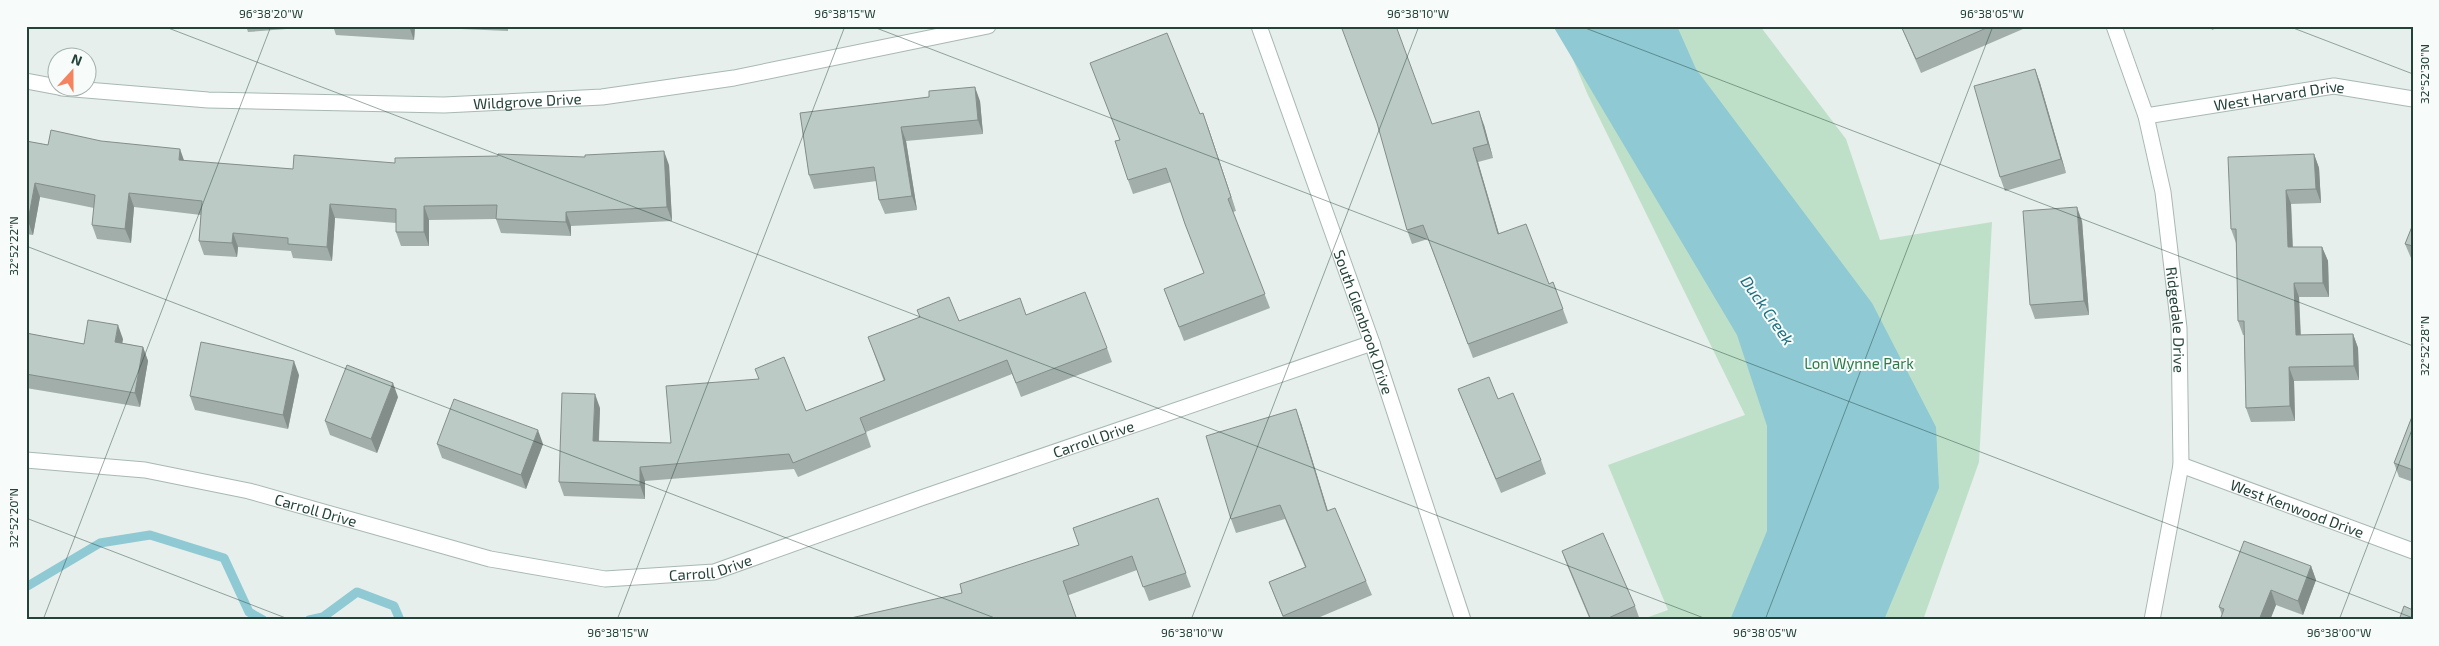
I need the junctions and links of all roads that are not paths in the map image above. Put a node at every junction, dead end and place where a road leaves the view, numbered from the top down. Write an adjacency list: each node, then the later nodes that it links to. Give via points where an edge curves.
1 (988, 26): 6 (street, Wildgrove Drive, via 734,78 602,97 444,105 208,100)
2 (1259, 26): 9 (street, South Glenbrook Drive)
3 (2114, 26): 8 (street, Ridgedale Drive)
4 (26, 80): 5 (street)
5 (48, 85)
6 (98, 91)
7 (2413, 99): 8 (street, West Harvard Drive, via 2334,86)
8 (2146, 116): 11 (street, Ridgedale Drive, via 2163,192 2179,328)
9 (1372, 343): 10 (street, Carroll Drive, via 930,494 714,572 605,579 490,560 248,491 145,470); 13 (street, South Glenbrook Drive)
10 (26, 460)
11 (2181, 465): 12 (street, West Kenwood Drive); 14 (street, Ridgedale Drive)
12 (2413, 551)
13 (1463, 620)
14 (2152, 620)

